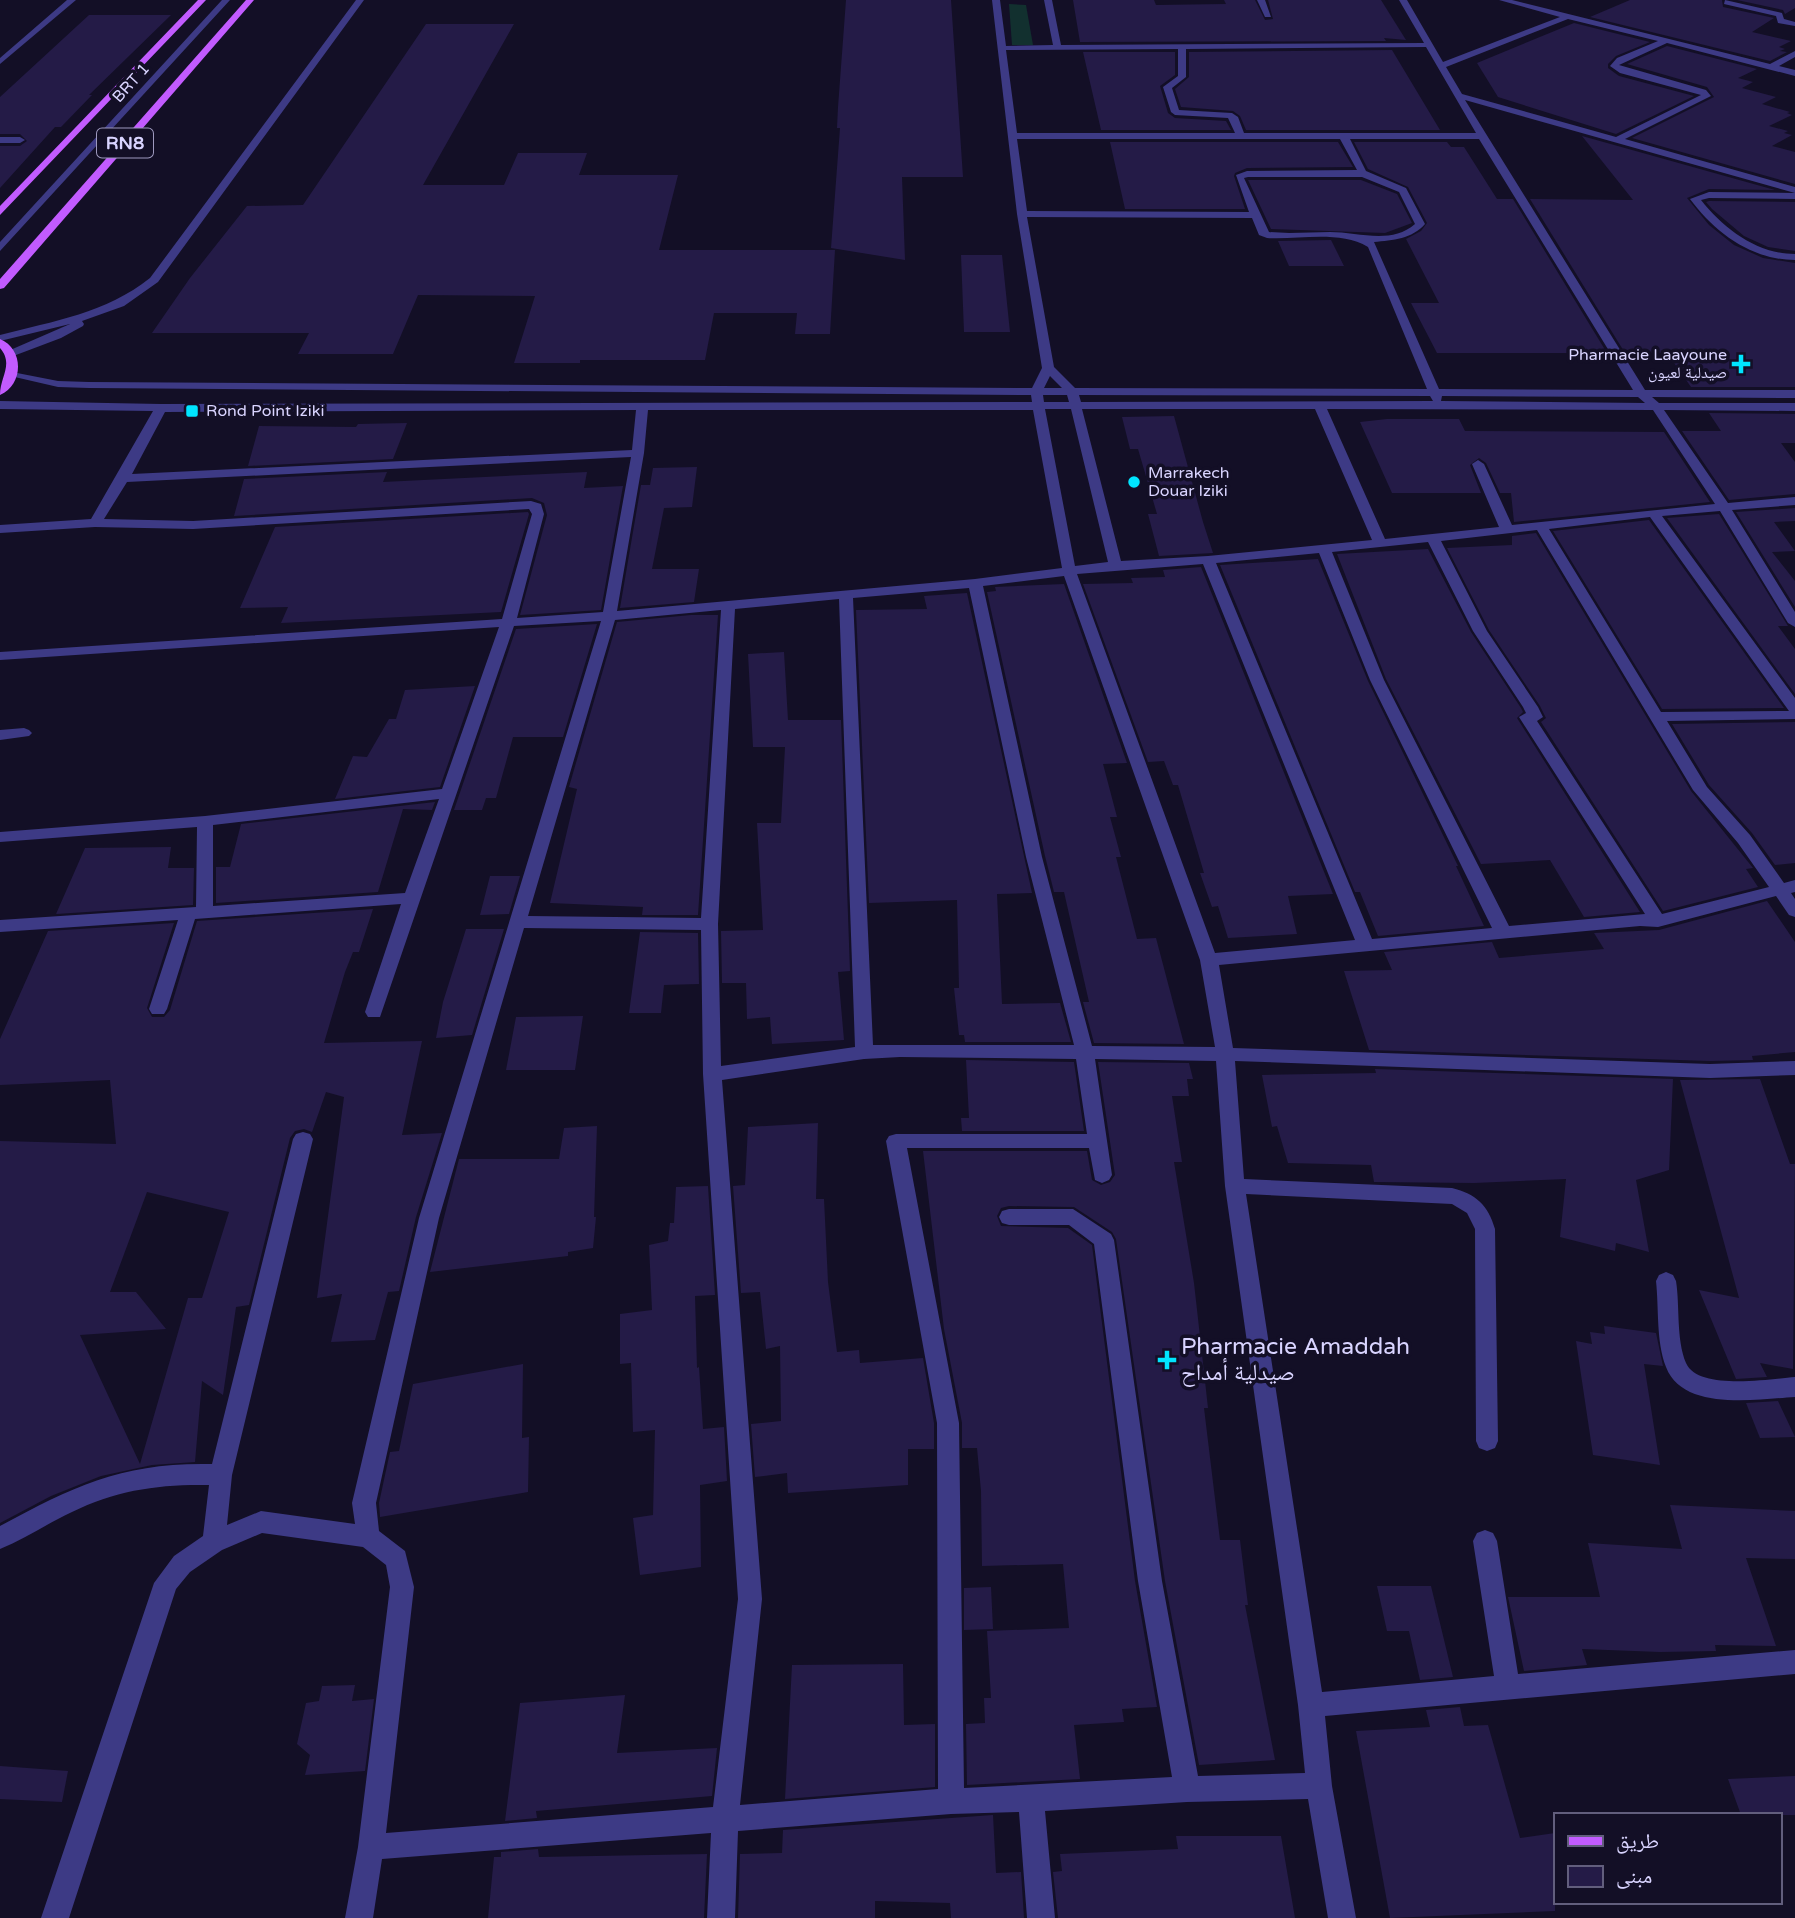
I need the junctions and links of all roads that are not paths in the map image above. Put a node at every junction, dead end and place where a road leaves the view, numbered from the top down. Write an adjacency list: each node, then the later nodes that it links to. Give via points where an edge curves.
1 (72, 0): 21 (street)
2 (202, 0): 36 (main road, RN8)
3 (226, 0): 40 (street, BRT 1)
4 (250, 0): 42 (main road, RN8)
5 (360, 0): 43 (street, via 154,280 128,300)
6 (996, 0): 18 (street)
7 (1048, 0): 19 (street)
8 (1261, 0): 12 (street)
9 (1404, 0): 16 (street)
10 (1503, 0): 13 (street)
11 (1730, 0): 14 (street, via 1727,2 1779,15 1781,21)
12 (1268, 15)
13 (1568, 16): 15 (street); 22 (street)
14 (1795, 24)
15 (1666, 41): 23 (street); 31 (street, via 1614,66 1707,96)
16 (1429, 44): 17 (street); 22 (street)
17 (1182, 47): 19 (street); 26 (street, via 1182,77 1167,87 1175,111 1233,116)
18 (1001, 48): 19 (street); 28 (street)
19 (1058, 48)
20 (1795, 53): 23 (street)
21 (0, 62)
22 (1442, 66): 25 (street)
23 (1772, 67): 24 (street)
24 (1795, 73)
25 (1461, 96): 29 (street); 31 (street)
26 (1240, 135): 27 (street); 28 (street)
27 (1343, 135): 29 (street); 33 (street)
28 (1011, 136): 37 (street)
29 (1482, 136): 52 (street)
30 (20, 140): 32 (street)
31 (1616, 140): 34 (street)
32 (0, 141)
33 (1362, 173): 38 (street, via 1241,175); 39 (street, via 1403,190 1420,224 1413,231)
34 (1795, 190)
35 (1795, 196): 41 (street, via 1709,195 1695,199 1760,252)
36 (0, 212)
37 (1022, 214): 38 (street); 46 (street)
38 (1255, 215): 39 (street, via 1267,235)
39 (1367, 240): 48 (street)
40 (0, 248)
41 (1795, 257)
42 (0, 286)
43 (90, 317): 44 (street); 45 (street)
44 (0, 340): 45 (main road)
45 (12, 353): 47 (main road)
46 (1048, 368): 50 (street); 51 (street)
47 (12, 375): 49 (main road); 50 (street, via 58,384 145,386)
48 (1434, 390): 51 (street); 52 (street); 56 (street)
49 (0, 391)
50 (1036, 391): 51 (street); 58 (street)
51 (1072, 391): 59 (street)
52 (1641, 393): 53 (street); 60 (street)
53 (1795, 394)
54 (0, 405): 62 (street)
55 (1319, 405): 56 (street); 59 (street); 74 (street)
56 (1440, 405): 60 (street)
57 (642, 406): 58 (street); 62 (street); 63 (street)
58 (1038, 406): 59 (street); 78 (street)
59 (1075, 406): 77 (street)
60 (1656, 406): 61 (street); 67 (street)
61 (1795, 407)
62 (161, 408): 65 (street)
63 (638, 453): 65 (street); 82 (street)
64 (1478, 464): 72 (street)
65 (123, 478): 69 (street)
66 (1795, 501): 67 (street)
67 (1724, 508): 68 (street); 84 (street)
68 (1653, 513): 70 (street); 86 (street)
69 (95, 523): 71 (street); 83 (street, via 193,525 531,505 538,514)
70 (1541, 526): 72 (street); 88 (street)
71 (0, 529)
72 (1507, 529): 73 (street)
73 (1433, 538): 74 (street); 98 (street, via 1487,642 1529,701 1535,717 1527,717)
74 (1380, 542): 75 (street)
75 (1324, 549): 76 (street); 102 (street, via 1377,680)
76 (1208, 560): 77 (street); 103 (street)
77 (1115, 565): 78 (street)
78 (1069, 570): 79 (street); 104 (street)
79 (975, 583): 80 (street); 108 (street, via 1034,857)
80 (846, 593): 81 (street); 107 (street)
81 (729, 605): 82 (street); 100 (street)
82 (609, 616): 83 (street); 99 (street)
83 (509, 620): 85 (street); 91 (street)
84 (1795, 623)
85 (0, 656)
86 (1795, 708)
87 (1795, 715): 88 (street)
88 (1657, 717): 94 (street, via 1701,790)
89 (24, 733): 90 (street)
90 (0, 735)
91 (448, 793): 92 (street); 95 (street)
92 (205, 821): 93 (street); 97 (street)
93 (0, 837)
94 (1788, 887): 96 (street); 98 (street)
95 (412, 898): 97 (street); 106 (street)
96 (1795, 911)
97 (196, 914): 101 (street); 105 (street)
98 (1658, 920): 102 (street)
99 (519, 922): 100 (street); 121 (street, via 429,1218 364,1503)
100 (709, 924): 111 (street)
101 (0, 926)
102 (1504, 934): 103 (street)
103 (1366, 945): 104 (street)
104 (1209, 960): 109 (street)
105 (158, 1009)
106 (374, 1012)
107 (864, 1052): 108 (street); 111 (street)
108 (1085, 1054): 109 (street); 113 (street)
109 (1225, 1054): 110 (street, via 1710,1071); 115 (street)
110 (1795, 1068)
111 (712, 1074): 132 (street, via 750,1599)
112 (303, 1139): 120 (street)
113 (1097, 1141): 114 (street); 131 (street, via 896,1141 948,1423)
114 (1102, 1175)
115 (1235, 1186): 119 (street, via 1452,1196 1473,1205 1485,1229); 127 (street)
116 (1009, 1217): 129 (street, via 1073,1217 1104,1240 1150,1581)
117 (1666, 1281): 118 (street, via 1677,1369 1693,1386 1717,1390)
118 (1795, 1387)
119 (1487, 1441)
120 (221, 1475): 122 (street, via 127,1480 65,1503); 124 (street)
121 (368, 1537): 124 (street, via 261,1521); 133 (street, via 397,1559 402,1587)
122 (0, 1538)
123 (1485, 1541): 126 (street)
124 (214, 1542): 134 (street, via 182,1564 166,1583)
125 (1795, 1662): 126 (street)
126 (1508, 1689): 127 (street)
127 (1311, 1705): 128 (street)
128 (1319, 1786): 129 (street); 138 (street)
129 (1186, 1789): 130 (street)
130 (1031, 1799): 131 (street); 137 (street)
131 (951, 1801): 132 (street)
132 (725, 1819): 133 (street); 136 (street)
133 (371, 1847): 135 (street)
134 (55, 1918)
135 (359, 1918)
136 (721, 1918)
137 (1041, 1918)
138 (1342, 1918)

